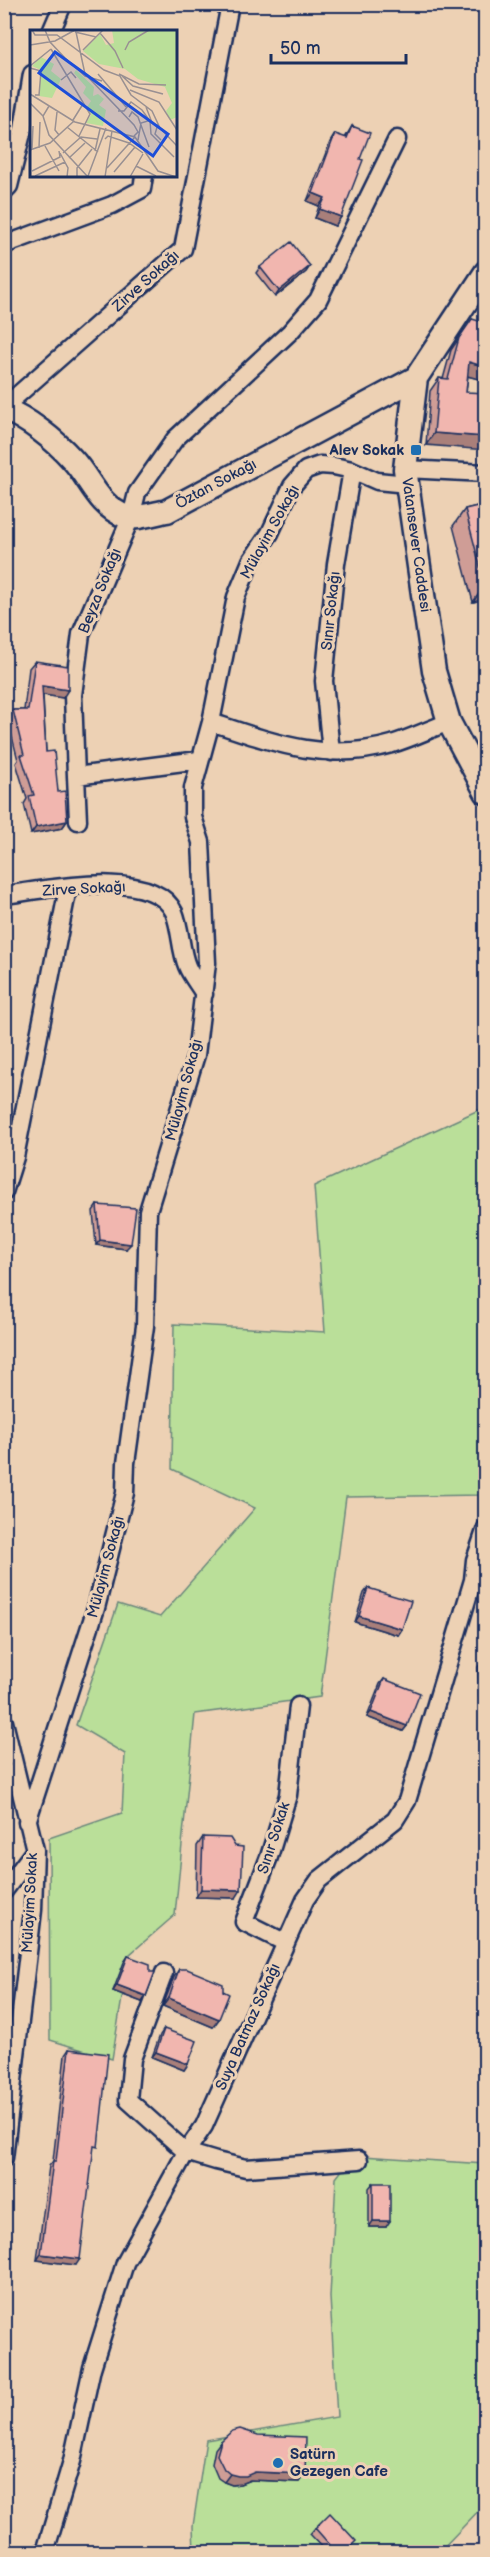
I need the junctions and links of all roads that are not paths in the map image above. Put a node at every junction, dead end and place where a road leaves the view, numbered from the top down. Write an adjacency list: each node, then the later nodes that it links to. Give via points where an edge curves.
1 (63, 4): 3 (street)
2 (230, 4): 11 (street, Zirve Sokağı, via 183,249)
3 (52, 30)
4 (30, 86): 7 (street, via 9,186)
5 (397, 139): 15 (street, Beyza Sokağı, via 318,300 290,332 175,439 137,493)
6 (144, 177): 8 (street, via 142,189 112,205)
7 (4, 191)
8 (4, 245)
9 (486, 272): 10 (main road, Vatansever Caddesi)
10 (416, 378): 14 (main road, Vatansever Caddesi); 15 (main road, Öztan Sokağı, via 167,511)
11 (4, 408): 15 (main road, via 24,417 72,458 103,502)
12 (352, 470): 14 (street, Mülayim Sokağı, via 377,481); 16 (street, Mülayim Sokağı, via 320,465 306,470 292,486 236,597); 18 (street, Sınır Sokağı, via 336,564 324,681)
13 (486, 472): 14 (street)
14 (406, 476): 17 (main road, Vatansever Caddesi, via 434,671)
15 (131, 517): 20 (street, Beyza Sokağı, via 81,634 73,695)
16 (211, 722): 18 (street, via 296,749); 19 (street, Mülayim Sokağı)
17 (449, 722): 18 (street, via 392,744); 21 (main road, Vatansever Caddesi)
18 (331, 752)
19 (199, 760): 20 (street); 25 (street, Mülayim Sokağı, via 193,788 193,817 201,842 207,963)
20 (76, 776): 22 (street, Beyza Sokağı)
21 (486, 792)
22 (78, 820)
23 (68, 888): 24 (street, Zirve Sokağı); 25 (street, Zirve Sokağı, via 117,884 159,896 174,911 187,966); 26 (street, via 15,1157)
24 (4, 895)
25 (204, 994): 31 (street, Mülayim Sokağı, via 196,1055 148,1211 145,1326 125,1493 96,1608)
26 (4, 1192)
27 (486, 1528): 28 (street, Suya Batmaz Sokağı, via 475,1560)
28 (479, 1579): 34 (street, Suya Batmaz Sokağı, via 407,1801 395,1820 319,1880 305,1900)
29 (298, 1706): 34 (street, Sınır Sokak, via 288,1795 244,1922)
30 (4, 1722): 31 (street, Mülayim Sokak)
31 (27, 1822): 32 (street, Mülayim Sokak)
32 (35, 1850): 33 (street); 37 (street, Mülayim Sokak, via 33,1910)
33 (4, 1891)
34 (286, 1943): 36 (street, Suya Batmaz Sokağı, via 204,2127)
35 (164, 1973): 36 (street, via 132,2059 129,2100)
36 (186, 2152): 38 (street, via 246,2168); 39 (street, Suya Batmaz Sokağı, via 125,2263 92,2368 72,2461)
37 (4, 2158)
38 (358, 2160)
39 (45, 2553)

